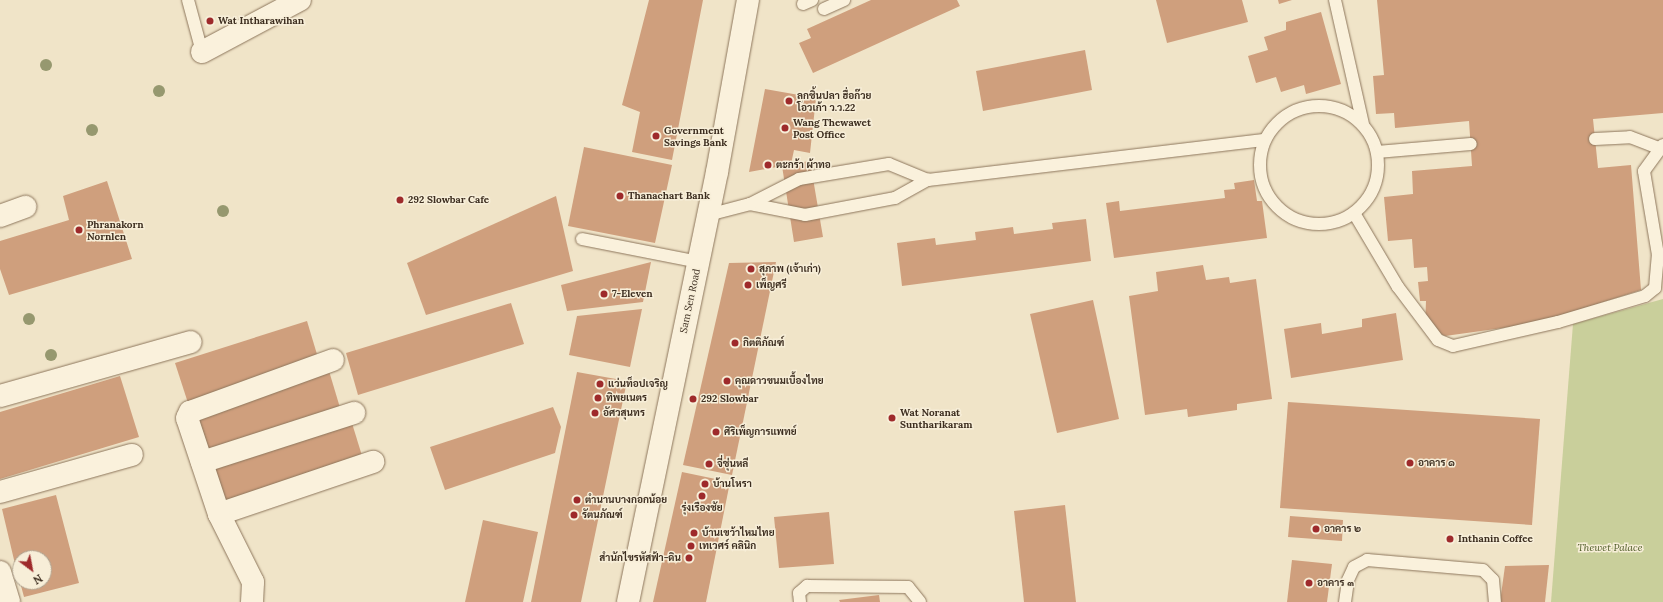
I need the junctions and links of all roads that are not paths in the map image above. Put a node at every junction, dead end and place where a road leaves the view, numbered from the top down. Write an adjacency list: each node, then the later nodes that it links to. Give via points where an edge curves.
1 (188, 0): 7 (lane)
2 (300, 0): 7 (street)
3 (748, 0): 18 (street, Sam Sen Road)
4 (844, 0): 6 (lane)
5 (1335, 0): 8 (lane)
6 (824, 9)
7 (202, 52)
8 (1363, 124): 9 (lane, via 1348,112 1329,106 1310,106 1291,112 1276,124); 13 (lane)
9 (1264, 140): 14 (lane); 17 (lane, via 1259,159 1260,178 1268,196 1280,211 1298,221 1316,225 1336,222)
10 (1595, 140): 12 (lane, via 1630,137)
11 (1471, 144): 13 (lane)
12 (1661, 146): 21 (lane, via 1644,171)
13 (1377, 152): 17 (lane, via 1376,181 1368,199)
14 (928, 180): 15 (lane, via 895,198 805,215); 15 (lane, via 889,164 799,180)
15 (750, 204): 18 (lane)
16 (25, 207): 19 (street)
17 (1354, 213): 21 (lane, via 1398,287 1438,340 1453,346 1558,322 1645,296 1655,288)
18 (708, 215): 22 (street, Sam Sen Road)
19 (0, 216)
20 (582, 239): 22 (lane)
21 (1660, 254)
22 (699, 262): 35 (street, Sam Sen Road)
23 (191, 342): 25 (street)
24 (333, 360): 28 (street, via 190,412 187,418)
25 (0, 396)
26 (354, 414): 28 (street)
27 (132, 455): 30 (street)
28 (202, 462): 31 (street)
29 (373, 462): 31 (street)
30 (0, 492)
31 (219, 514): 34 (street, via 254,582)
32 (0, 572): 33 (street)
33 (9, 602)
34 (252, 602)
35 (628, 602)
36 (800, 602): 37 (lane, via 799,593 807,586 908,587)
37 (920, 602)
38 (1345, 602): 39 (lane, via 1348,580 1354,567 1367,560 1483,570 1493,580)
39 (1495, 602)

